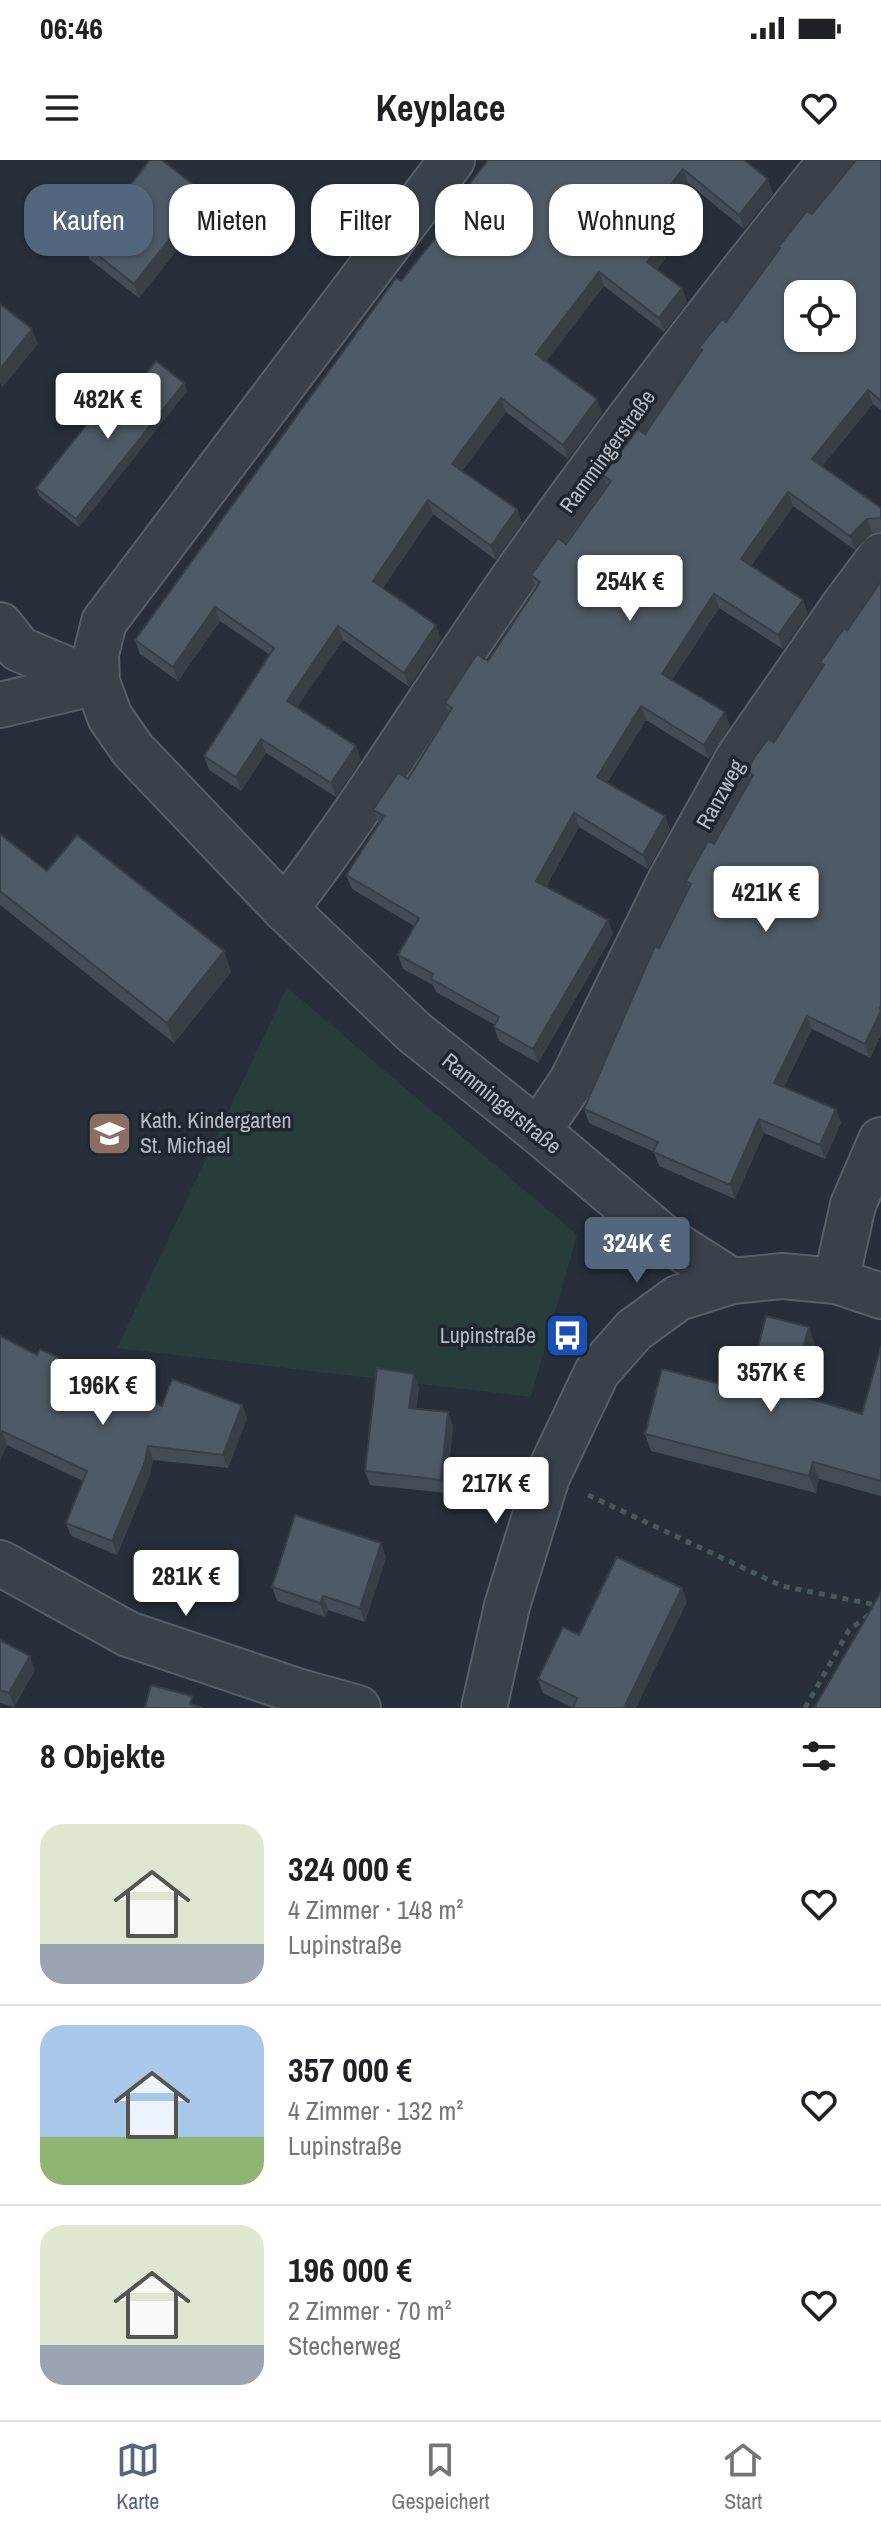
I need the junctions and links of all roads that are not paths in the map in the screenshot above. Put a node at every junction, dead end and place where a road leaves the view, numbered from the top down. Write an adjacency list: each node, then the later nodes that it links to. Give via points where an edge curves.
1 (452, 160): 5 (street, Rammingerstraße, via 104,622 96,654)
2 (832, 160): 7 (street, Rammingerstraße, via 711,309 512,580 328,855)
3 (881, 556): 8 (street, Ranzweg, via 739,757 670,881 572,1081)
4 (0, 625): 5 (street, via 19,649)
5 (97, 682): 6 (street); 7 (street, Rammingerstraße, via 110,717 133,750)
6 (0, 705)
7 (285, 909): 8 (street, Rammingerstraße, via 414,1032)
8 (538, 1131): 10 (street, Rammingerstraße, via 663,1237)
9 (881, 1140): 11 (street, via 853,1205)
10 (732, 1281): 11 (street, via 782,1276); 15 (street, via 678,1298 634,1330 597,1372 547,1477 507,1606)
11 (836, 1281): 12 (street)
12 (881, 1296)
13 (0, 1563): 14 (street, via 128,1634)
14 (358, 1708)
15 (484, 1708)

